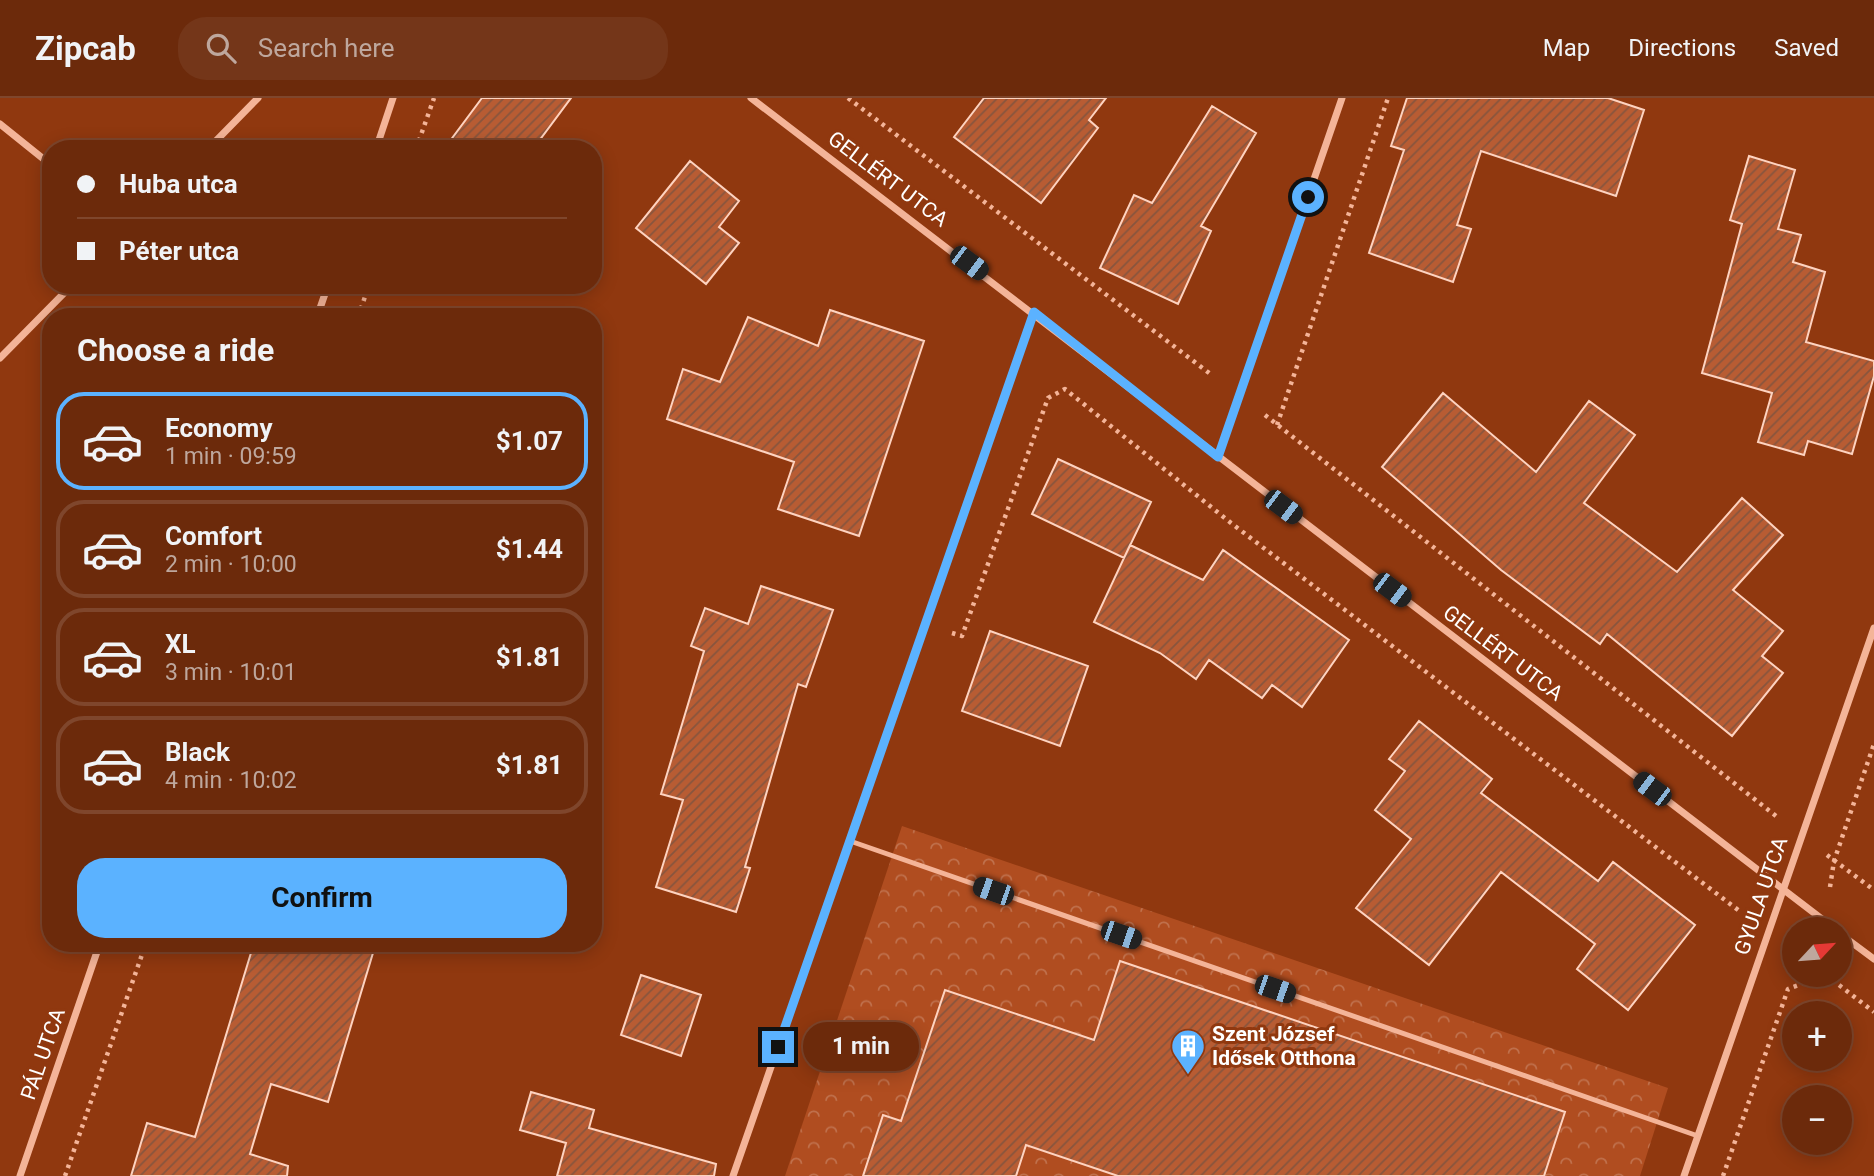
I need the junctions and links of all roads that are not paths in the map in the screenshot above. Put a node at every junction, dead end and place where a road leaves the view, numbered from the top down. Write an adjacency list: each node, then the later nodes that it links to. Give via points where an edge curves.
1 (258, 98): 6 (street)
2 (393, 98): 7 (street)
3 (751, 98): 11 (street, GELLÉRT UTCA)
4 (1342, 98): 14 (street)
5 (0, 124): 8 (street)
6 (217, 140)
7 (379, 140)
8 (42, 158)
9 (63, 294): 10 (street)
10 (49, 308)
11 (1034, 312): 14 (street, GELLÉRT UTCA); 16 (street)
12 (42, 315): 13 (street)
13 (0, 358)
14 (1218, 457): 17 (street, GELLÉRT UTCA)
15 (1874, 628): 17 (street, GYULA UTCA)
16 (850, 841): 22 (lane); 24 (street)
17 (1782, 889): 18 (street, GELLÉRT UTCA); 22 (street, GYULA UTCA)
18 (1818, 917)
19 (1852, 943): 21 (street)
20 (97, 952): 23 (street, PÁL UTCA)
21 (1874, 959)
22 (1698, 1136): 25 (street, GYULA UTCA)
23 (20, 1176)
24 (733, 1176)
25 (1684, 1176)

